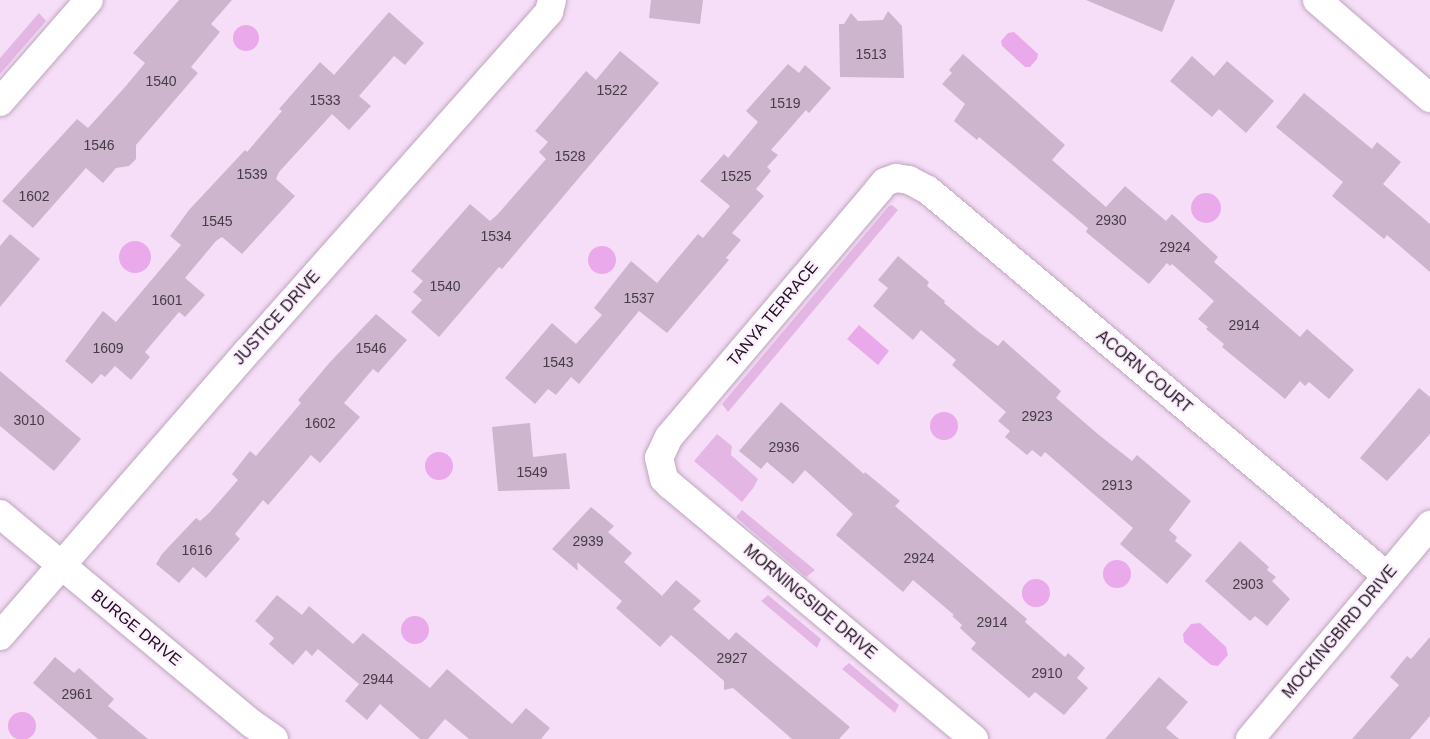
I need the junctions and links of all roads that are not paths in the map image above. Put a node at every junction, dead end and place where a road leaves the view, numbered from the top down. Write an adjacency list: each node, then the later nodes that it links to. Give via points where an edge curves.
1 (90, 0): 5 (street)
2 (552, 0): 10 (street, JUSTICE DRIVE, via 549,12)
3 (1317, 0): 4 (street)
4 (1430, 98)
5 (0, 102)
6 (896, 178): 7 (street, TANYA TERRACE, via 885,182 669,437); 11 (street, ACORN COURT, via 928,190)
7 (659, 458): 14 (street, MORNINGSIDE DRIVE, via 670,485)
8 (0, 514): 10 (street, BURGE DRIVE)
9 (1430, 525): 11 (street, MOCKINGBIRD DRIVE)
10 (60, 566): 12 (street, JUSTICE DRIVE); 13 (street, BURGE DRIVE)
11 (1388, 576): 15 (street, MOCKINGBIRD DRIVE)
12 (0, 636)
13 (274, 739)
14 (974, 739)
15 (1250, 739)

